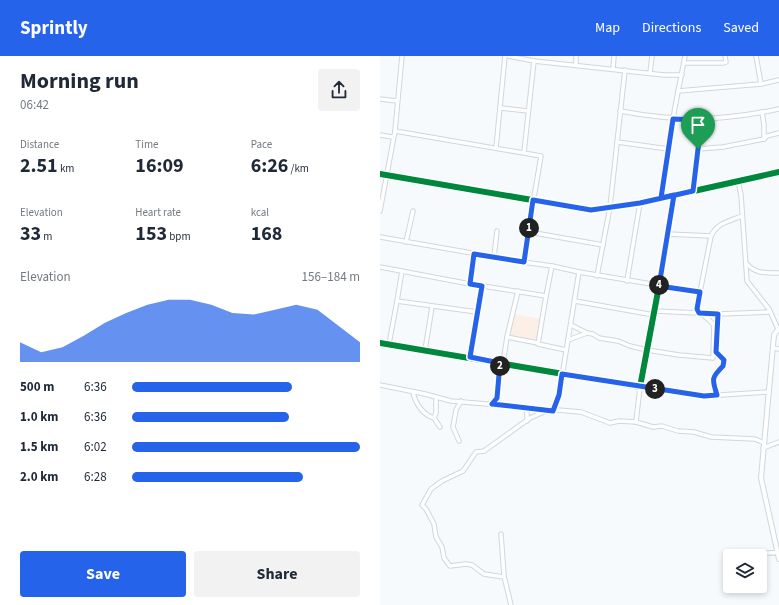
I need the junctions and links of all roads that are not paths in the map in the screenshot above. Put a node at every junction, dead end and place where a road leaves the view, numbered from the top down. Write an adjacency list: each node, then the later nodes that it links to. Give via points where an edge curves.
1 (402, 56): 20 (street)
2 (507, 56): 9 (street); 21 (street)
3 (576, 56): 11 (street)
4 (614, 56): 12 (street)
5 (652, 56): 14 (street)
6 (686, 56): 10 (street)
7 (726, 56): 10 (street, via 726,62 723,63)
8 (756, 56): 17 (street)
9 (534, 61): 11 (street); 23 (street)
10 (685, 63): 15 (street)
11 (576, 65): 12 (street)
12 (613, 69): 13 (street)
13 (625, 70): 14 (street); 24 (street)
14 (650, 73): 15 (street)
15 (682, 75): 18 (street)
16 (779, 80): 17 (street)
17 (761, 84): 18 (street)
18 (678, 91): 26 (street)
19 (380, 99): 20 (street)
20 (397, 102): 29 (street)
21 (500, 108): 23 (street); 36 (street)
22 (779, 109): 25 (street)
23 (528, 111): 39 (street)
24 (620, 111): 26 (street); 35 (street)
25 (762, 112): 27 (street); 28 (street)
26 (673, 119): 27 (street); 37 (street)
27 (702, 120): 38 (street)
28 (764, 129): 30 (street); 34 (street)
29 (394, 131): 33 (street); 36 (street)
30 (773, 134): 31 (street); 34 (street)
31 (779, 134)
32 (380, 136): 33 (street)
33 (392, 137): 42 (street)
34 (764, 139): 38 (street)
35 (617, 142): 37 (street); 49 (street)
36 (496, 148): 39 (street)
37 (669, 149): 46 (street)
38 (698, 149): 44 (street)
39 (524, 152): 47 (street, via 541,156)
40 (779, 172): 43 (street)
41 (380, 174): 42 (street)
42 (386, 175): 47 (street); 50 (street)
43 (738, 181): 44 (street); 52 (street)
44 (693, 191): 45 (street)
45 (674, 195): 46 (street); 55 (street)
46 (661, 198): 48 (street)
47 (533, 200): 49 (street, via 591,210); 54 (street)
48 (640, 203): 49 (street); 70 (street)
49 (610, 207): 59 (street)
50 (380, 211)
51 (414, 211): 58 (street)
52 (742, 216): 56 (street, via 718,225); 63 (street)
53 (497, 230): 61 (street)
54 (529, 232): 59 (street); 62 (street)
55 (667, 234): 56 (street); 73 (street)
56 (711, 236): 75 (street)
57 (380, 237): 58 (street)
58 (406, 242): 60 (street)
59 (603, 245): 69 (street)
60 (474, 254): 61 (street); 71 (street)
61 (494, 257): 62 (street)
62 (524, 262): 64 (street)
63 (746, 264): 68 (street, via 758,272); 81 (street, via 747,281)
64 (552, 266): 67 (street); 76 (street)
65 (380, 267): 66 (street)
66 (402, 271): 71 (street); 77 (street)
67 (580, 272): 69 (street); 78 (street)
68 (779, 273)
69 (597, 276): 70 (street)
70 (627, 281): 73 (street)
71 (470, 284): 72 (street)
72 (482, 286): 74 (street); 80 (street)
73 (659, 286): 75 (street); 82 (street)
74 (518, 291): 76 (street); 88 (street)
75 (700, 292): 83 (street, via 697,309)
76 (546, 296): 91 (street)
77 (397, 300): 79 (street); 92 (street)
78 (575, 301): 82 (street); 85 (street)
79 (432, 307): 80 (street); 95 (street)
80 (477, 312): 98 (street)
81 (770, 312): 84 (street); 86 (street)
82 (654, 313): 83 (street); 97 (street)
83 (699, 313): 84 (street); 97 (street, via 709,319 714,326 713,358)
84 (718, 314): 105 (street, via 716,352 724,360 723,366 713,378)
85 (571, 325): 87 (street); 89 (street)
86 (779, 329): 93 (street, via 774,335)
87 (587, 333): 89 (street); 97 (street)
88 (507, 337): 91 (street); 99 (street)
89 (568, 340): 96 (street)
90 (380, 343): 92 (street)
91 (538, 343): 96 (street)
92 (389, 344): 95 (street)
93 (773, 348): 94 (street); 104 (street)
94 (779, 349)
95 (425, 350): 98 (street)
96 (566, 350): 100 (street)
97 (647, 350): 102 (street)
98 (470, 357): 99 (street)
99 (502, 363): 100 (street); 107 (street)
100 (562, 374): 102 (street); 112 (street, via 559,395)
101 (380, 386): 103 (street)
102 (640, 387): 105 (street, via 704,396); 115 (street)
103 (413, 392): 106 (street); 113 (street, via 419,408)
104 (768, 392): 105 (street); 119 (street)
105 (717, 395)
106 (436, 397): 108 (street); 113 (street)
107 (497, 398): 109 (street); 110 (street)
108 (461, 401): 109 (street); 117 (street, via 456,410 453,427)
109 (492, 404): 110 (street)
110 (501, 404): 111 (street)
111 (525, 407): 112 (street); 114 (street)
112 (551, 410): 114 (street); 115 (street, via 581,412 610,423)
113 (434, 418): 116 (street)
114 (527, 421): 125 (street, via 484,451 476,452 464,471 431,489 422,505 434,524 436,537 450,566 472,565 484,574)
115 (636, 422): 119 (street, via 711,436 756,439)
116 (440, 427)
117 (459, 441)
118 (779, 442): 119 (street)
119 (764, 446): 121 (street, via 761,478)
120 (501, 534): 125 (street)
121 (778, 546): 122 (street)
122 (778, 552): 123 (street); 124 (street)
123 (767, 554)
124 (779, 559)
125 (504, 577): 126 (street)
126 (511, 605)

